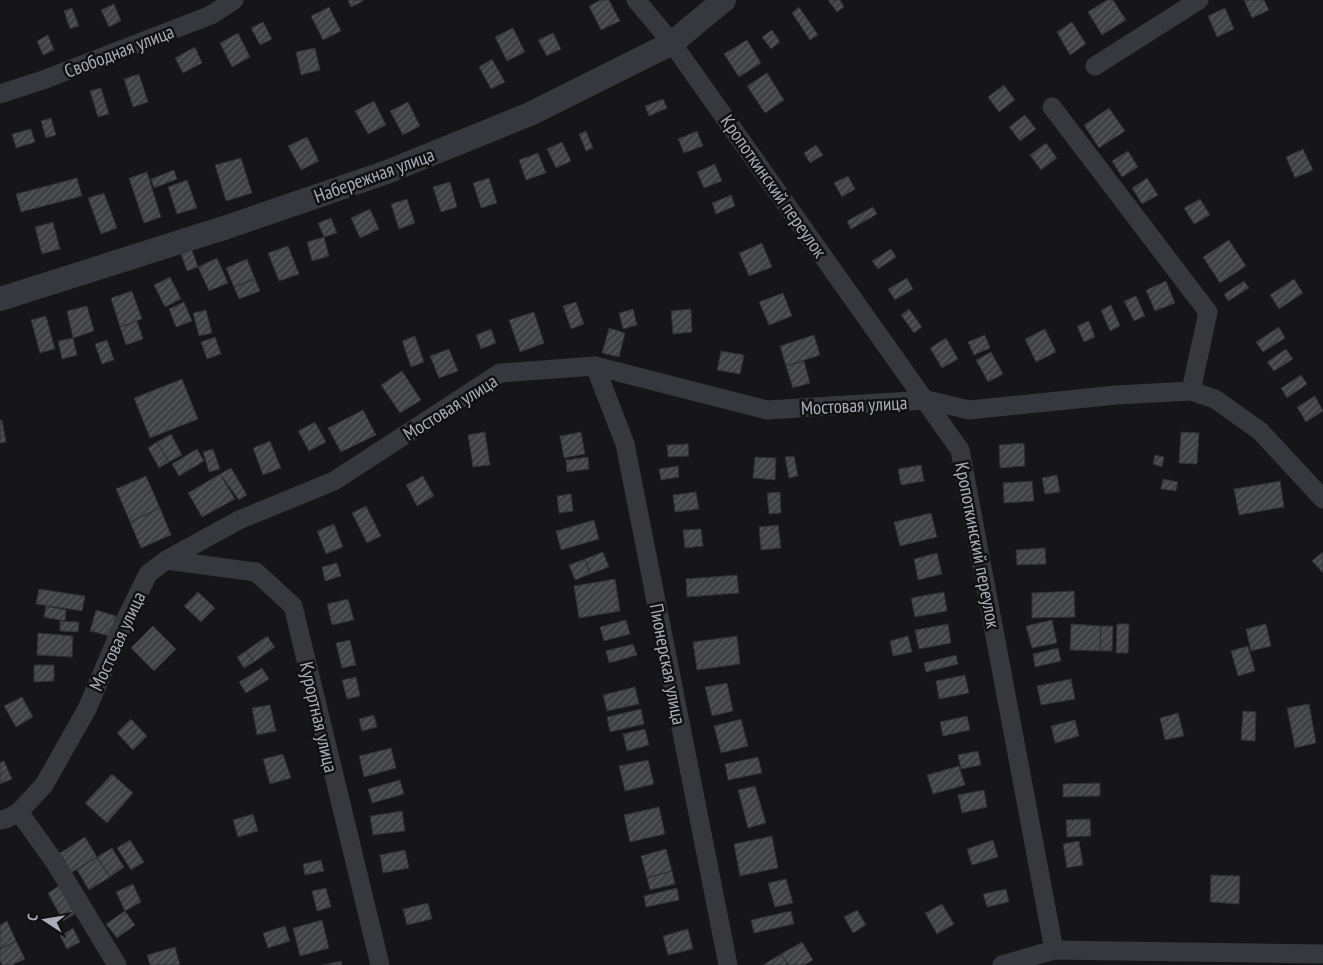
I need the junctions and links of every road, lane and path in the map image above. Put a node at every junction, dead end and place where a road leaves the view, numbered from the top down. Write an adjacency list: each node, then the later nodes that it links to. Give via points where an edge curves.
1 (234, 0): 7 (street, Свободная улица, via 211,15)
2 (636, 0): 5 (street, Кропоткинский переулок)
3 (724, 0): 5 (street, Набережная улица)
4 (1199, 0): 6 (street)
5 (672, 43): 9 (street, Набережная улица, via 530,114 388,172 227,227); 12 (street, Кропоткинский переулок)
6 (1095, 66)
7 (0, 94)
8 (1052, 107): 11 (street, via 1208,312)
9 (0, 298)
10 (594, 366): 12 (street, Мостовая улица, via 767,410); 14 (street, Мостовая улица, via 500,374 334,481 239,520); 22 (street, Пионерская улица, via 624,444)
11 (1191, 391): 12 (street, Мостовая улица, via 969,410); 13 (street, Мостовая улица, via 1215,399 1260,431)
12 (926, 400): 17 (street, Кропоткинский переулок, via 960,450)
13 (1323, 499)
14 (166, 560): 15 (street, Мостовая улица, via 148,574 87,709 44,785); 21 (street, Курортная улица, via 256,572 293,606)
15 (19, 812): 16 (street, Мостовая улица); 20 (street, via 56,864)
16 (0, 820)
17 (1054, 950): 19 (street); 23 (street)
18 (1323, 954): 19 (street)
19 (1186, 958)
20 (117, 965)
21 (380, 965)
22 (728, 965)
23 (1002, 965)

